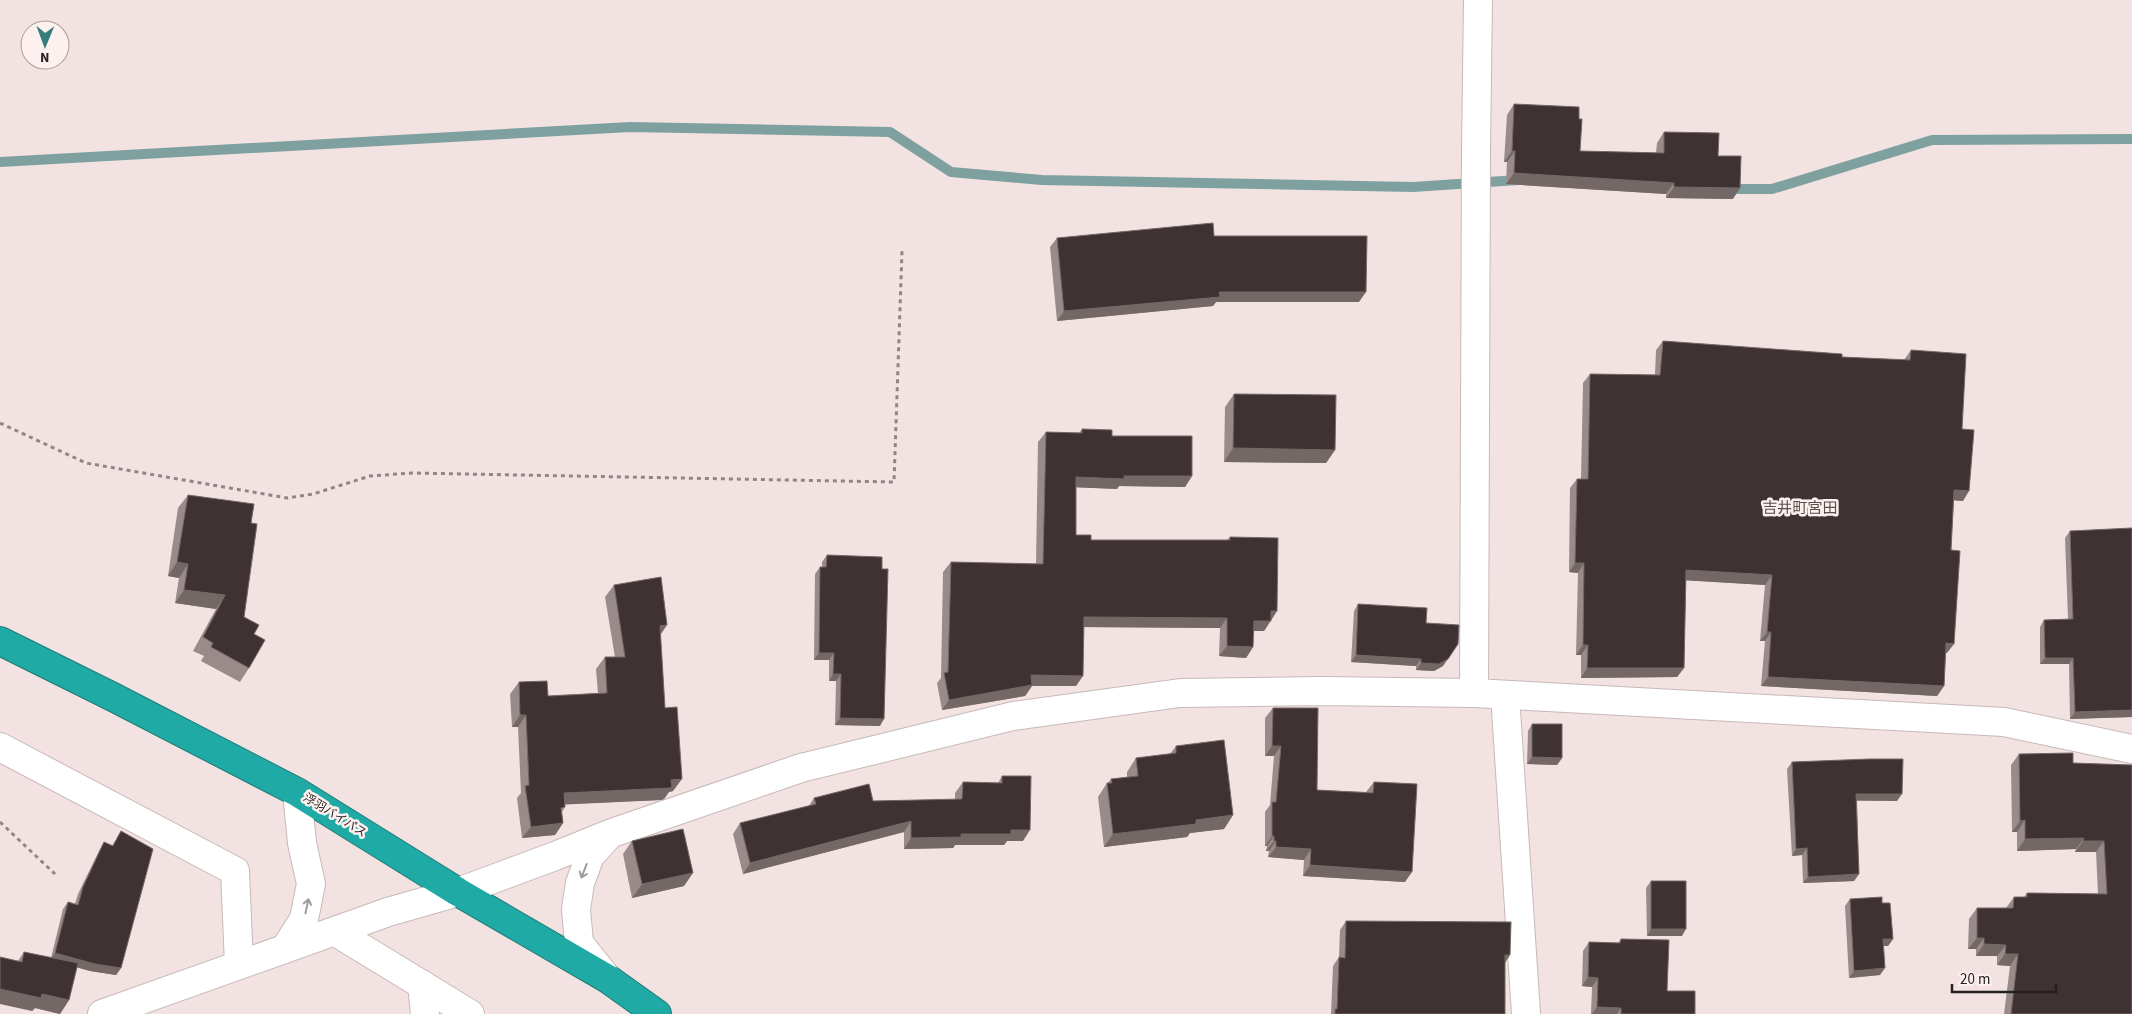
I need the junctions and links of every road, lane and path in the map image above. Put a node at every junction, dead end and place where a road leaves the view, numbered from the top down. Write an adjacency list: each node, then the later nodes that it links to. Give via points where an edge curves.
1 (1478, 0): 5 (street)
2 (902, 251): 3 (path, via 894,482 412,473 370,476 313,494 287,498 86,463)
3 (0, 423)
4 (0, 641): 9 (highway, 浮羽バイパス)
5 (1474, 693): 6 (street); 11 (street, via 1180,693 1013,716 801,768)
6 (1505, 695): 8 (street, via 2004,722); 23 (street)
7 (0, 747): 16 (street, via 235,871)
8 (2132, 749)
9 (298, 792): 13 (highway, 浮羽バイパス); 15 (street, one-way to 9, via 304,919 311,884 302,843)
10 (0, 822): 12 (path)
11 (612, 832): 13 (street); 17 (street, one-way to 17, via 590,856 580,883 576,909 579,943)
12 (56, 874)
13 (458, 892): 14 (street); 17 (highway, 浮羽バイパス)
14 (334, 931): 15 (street); 18 (street)
15 (284, 949): 16 (street)
16 (239, 965): 19 (street)
17 (608, 979): 22 (highway, 浮羽バイパス)
18 (422, 984): 20 (street); 21 (street)
19 (102, 1014)
20 (425, 1014)
21 (470, 1014)
22 (657, 1014)
23 (1526, 1014)

